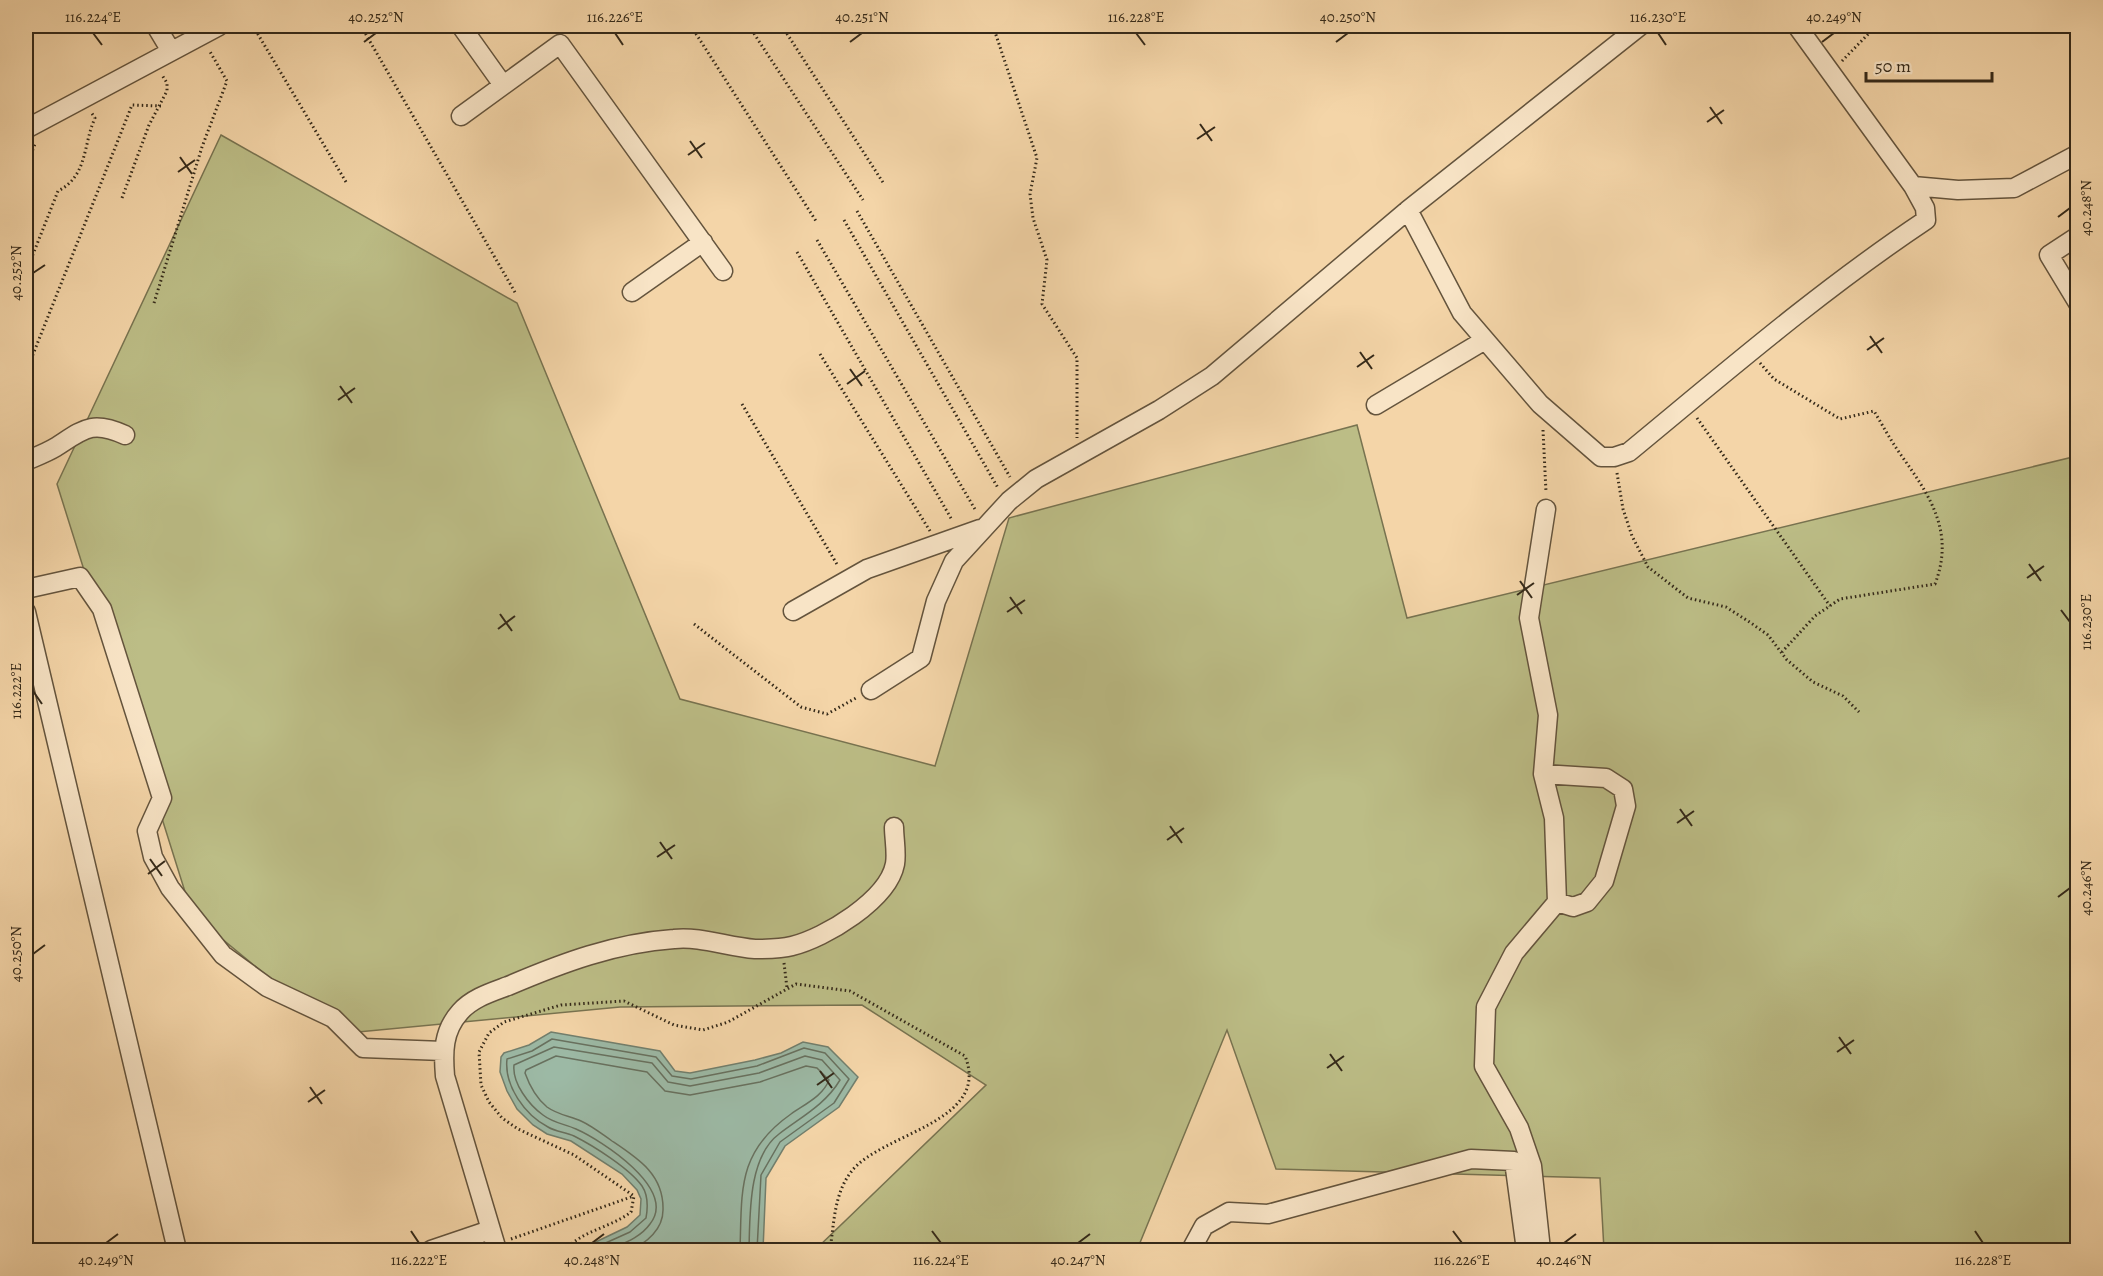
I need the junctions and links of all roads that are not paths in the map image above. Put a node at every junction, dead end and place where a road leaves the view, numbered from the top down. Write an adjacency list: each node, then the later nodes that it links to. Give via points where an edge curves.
1 (156, 26): 6 (street)
2 (219, 26): 6 (street)
3 (461, 26): 7 (street)
4 (1640, 26): 12 (street)
5 (1797, 26): 11 (street)
6 (171, 51): 9 (street)
7 (503, 86): 8 (street); 14 (street, via 560,44)
8 (461, 116)
9 (26, 129)
10 (2078, 154): 11 (street, via 2014,188 1959,190)
11 (1913, 186): 18 (street, via 1925,208 1926,220 1749,351 1629,452 1601,457 1540,404)
12 (1408, 210): 18 (street, via 1462,313); 23 (street, via 1212,376 1077,456 1016,496)
13 (2078, 236): 17 (street, via 2049,255)
14 (703, 242): 15 (street); 16 (street)
15 (723, 271)
16 (632, 292)
17 (2078, 303)
18 (1485, 340): 19 (street)
19 (1376, 405)
20 (125, 435): 21 (street, via 106,427 79,430)
21 (26, 461)
22 (1546, 509): 28 (street, via 1529,618 1548,715)
23 (987, 523): 25 (street, via 961,536 867,568); 27 (street, via 954,561 936,601 921,658)
24 (26, 589): 31 (street, via 80,578 102,609 162,798 147,831 153,857 170,888 223,955 267,987 333,1018 363,1048)
25 (793, 611)
26 (26, 612): 33 (street)
27 (871, 690)
28 (1543, 774): 30 (street, via 1554,818); 30 (street, via 1606,778 1623,789 1626,806 1604,881 1587,902 1573,907)
29 (894, 827): 31 (street, via 895,864 880,891 863,909 820,936 791,947 756,949 676,938 571,959 476,999 461,1011 447,1031)
30 (1557, 902): 37 (street, via 1514,952 1486,1007 1484,1066 1519,1128 1532,1166)
31 (443, 1051): 32 (street, via 445,1076)
32 (494, 1242): 34 (street)
33 (177, 1251)
34 (431, 1251)
35 (1191, 1251): 36 (street, via 1204,1226 1229,1212 1268,1214 1471,1159 1514,1161)
36 (1526, 1251)
37 (1541, 1251)

